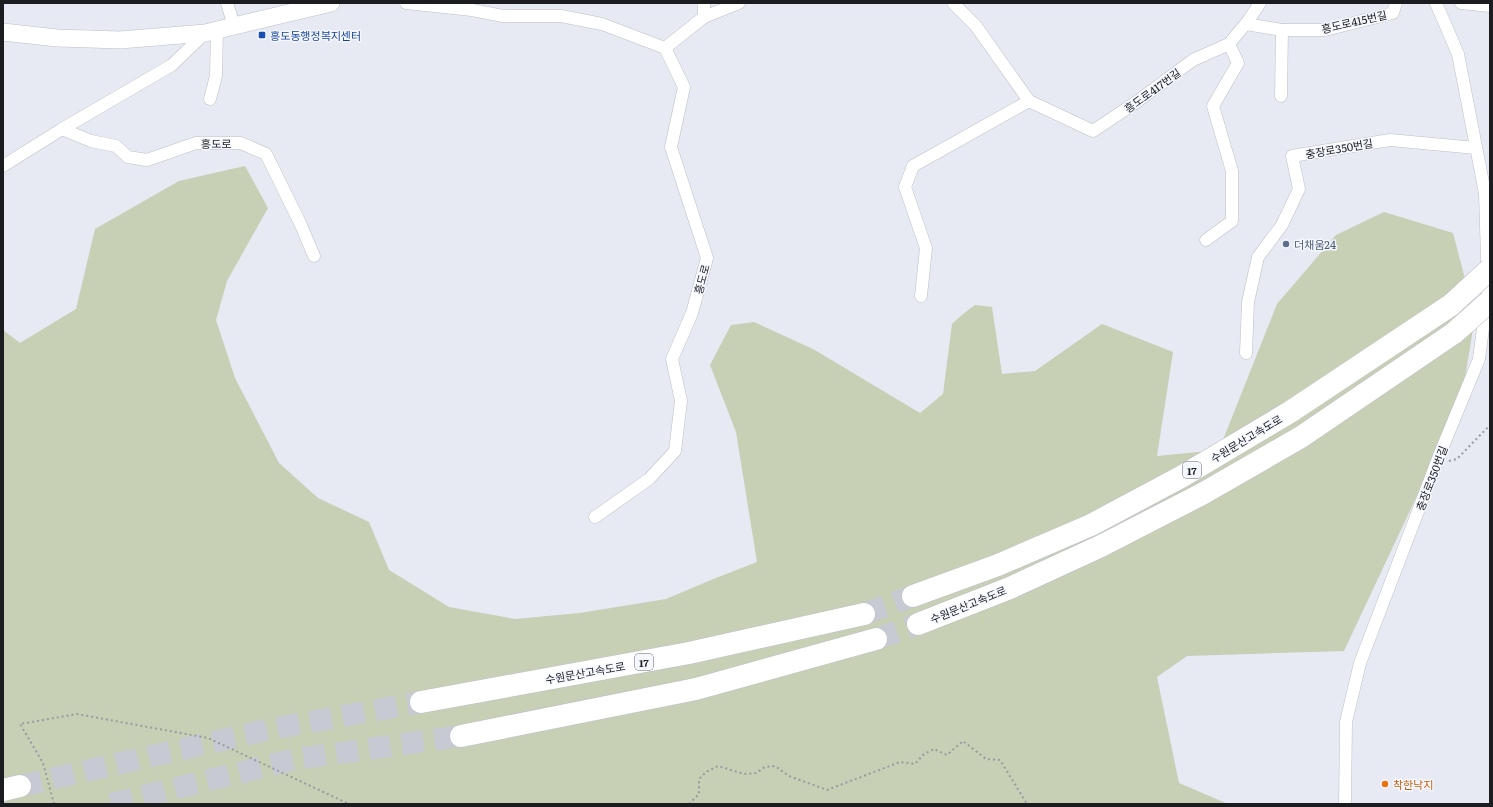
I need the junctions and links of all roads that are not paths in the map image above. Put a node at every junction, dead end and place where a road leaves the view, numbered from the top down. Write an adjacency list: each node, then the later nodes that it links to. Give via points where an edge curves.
1 (227, 3): 14 (street)
2 (331, 3): 14 (street)
3 (406, 3): 19 (street, via 503,16 560,16 602,24)
4 (704, 3): 12 (street)
5 (739, 3): 12 (street)
6 (953, 3): 22 (street, via 976,26)
7 (1260, 3): 13 (street, 흥도로417번길)
8 (1396, 3): 15 (street, 흥도로415번길, via 1393,12 1325,30)
9 (1436, 3): 24 (street, 충장로350번길, via 1458,54)
10 (1460, 3): 11 (street)
11 (1490, 6)
12 (704, 17): 19 (street)
13 (1246, 24): 15 (street, 흥도로415번길); 18 (street, 흥도로417번길)
14 (234, 26): 17 (street)
15 (1282, 30): 20 (street)
16 (3, 32): 17 (street, via 57,38 120,40)
17 (211, 32): 21 (street, via 216,76); 23 (street, via 172,65)
18 (1230, 44): 22 (street, 흥도로417번길, via 1193,60 1093,130); 26 (street, via 1238,63 1213,106 1232,171 1232,221)
19 (665, 48): 32 (street, 흥도로, via 684,87 671,147 707,258 692,313 672,358 681,401 675,451 649,479)
20 (1281, 96)
21 (210, 100)
22 (1029, 101): 29 (street, via 913,166 905,187 926,248)
23 (62, 129): 25 (street); 27 (street, 흥도로, via 91,141 116,146 128,157 147,160 196,143 241,143 266,154)
24 (1476, 148): 31 (street, 충장로350번길, via 1390,140 1292,156 1299,189 1282,225 1258,257 1248,302); 39 (street, 충장로350번길, via 1485,193 1488,290 1479,359 1360,662 1346,722)
25 (3, 166)
26 (1206, 240)
27 (314, 256)
28 (1490, 269): 33 (highway, 수원문산고속도로 / 17, bridge, via 1451,305 1290,412 1181,477 1091,525 998,565)
29 (921, 296)
30 (1490, 301): 35 (highway, 수원문산고속도로 / 17, bridge, via 1454,333 1301,437 1202,494 1101,546 1010,588)
31 (1246, 354)
32 (595, 517)
33 (913, 596)
34 (864, 614): 37 (highway, 수원문산고속도로 / 17, via 689,653)
35 (918, 624)
36 (876, 639): 38 (highway, via 696,689)
37 (421, 702)
38 (461, 736)
39 (1346, 804)

